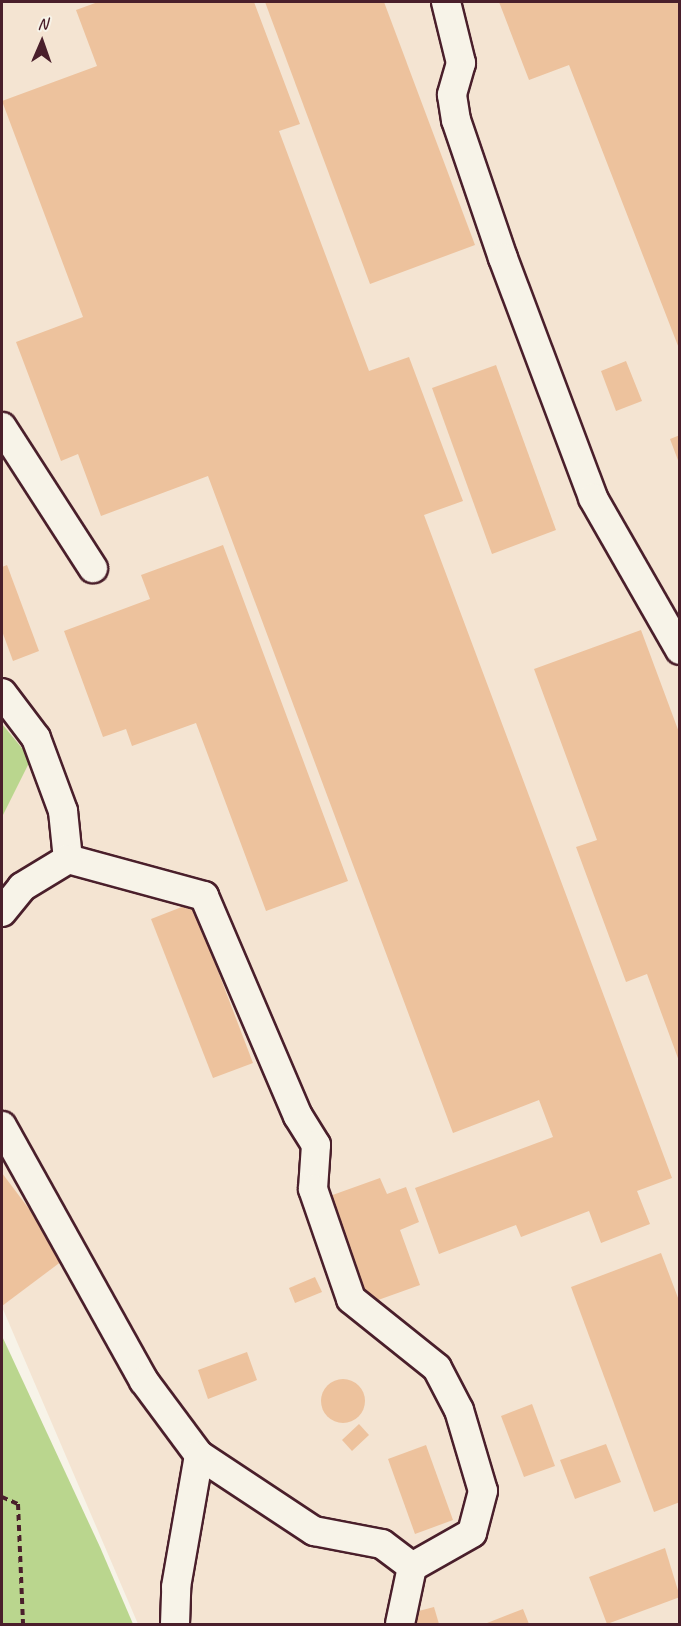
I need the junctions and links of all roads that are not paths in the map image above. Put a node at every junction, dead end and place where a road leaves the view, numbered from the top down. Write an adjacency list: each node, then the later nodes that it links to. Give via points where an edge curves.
1 (446, 2): 4 (street, via 461,63 452,95 456,120 503,258 593,498)
2 (2, 427): 3 (street)
3 (93, 568)
4 (680, 650)
5 (2, 693): 6 (street, via 36,738 63,810)
6 (68, 859): 7 (street, via 22,887); 10 (street, via 204,896 298,1116 316,1145 313,1189 351,1299 437,1368 459,1410 483,1491 471,1533)
7 (2, 912)
8 (2, 1126): 9 (street, via 144,1381)
9 (199, 1455): 10 (street, via 314,1531 382,1544); 11 (street, via 176,1587)
10 (412, 1567): 12 (street)
11 (175, 1624)
12 (400, 1624)

